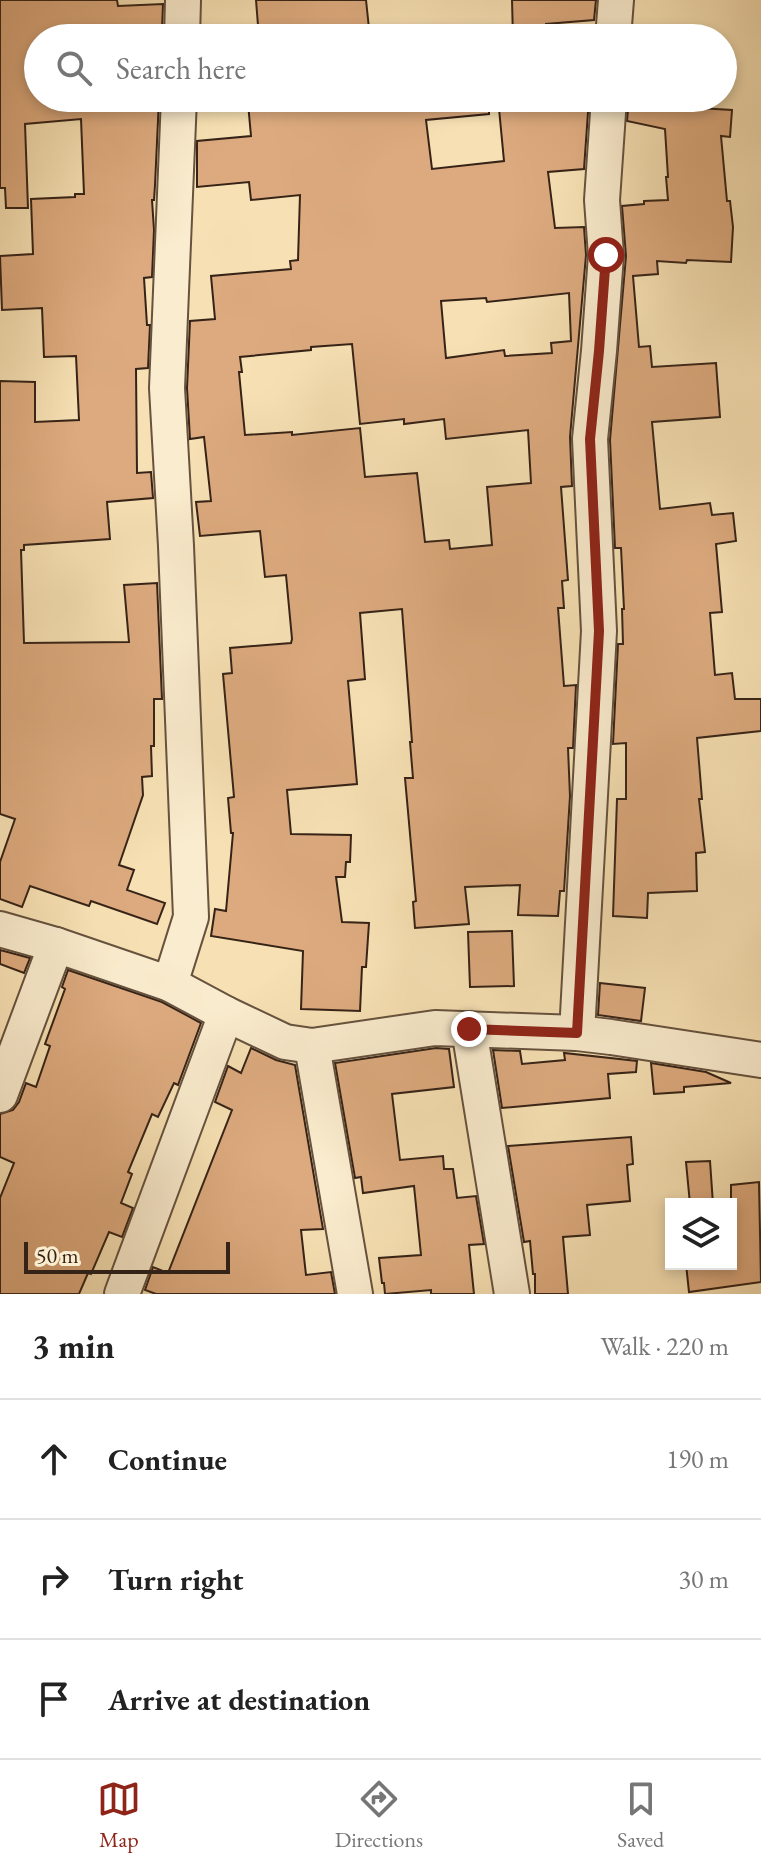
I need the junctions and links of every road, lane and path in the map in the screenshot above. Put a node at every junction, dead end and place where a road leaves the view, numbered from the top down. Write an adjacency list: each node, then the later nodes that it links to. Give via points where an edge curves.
1 (183, 0): 3 (street)
2 (616, 0): 4 (street)
3 (182, 24)
4 (614, 24)
5 (178, 112): 9 (street, via 167,388 191,917)
6 (608, 112): 12 (street, via 602,200 606,255 590,439 599,631)
7 (0, 929): 8 (street)
8 (56, 945): 9 (street); 15 (street)
9 (170, 984): 10 (street)
10 (226, 1014): 13 (street, via 285,1042); 16 (street)
11 (469, 1029): 12 (street); 13 (street, via 435,1028); 18 (street)
12 (577, 1033): 14 (street)
13 (312, 1046): 17 (street)
14 (761, 1060)
15 (0, 1095)
16 (122, 1294)
17 (355, 1294)
18 (512, 1294)

